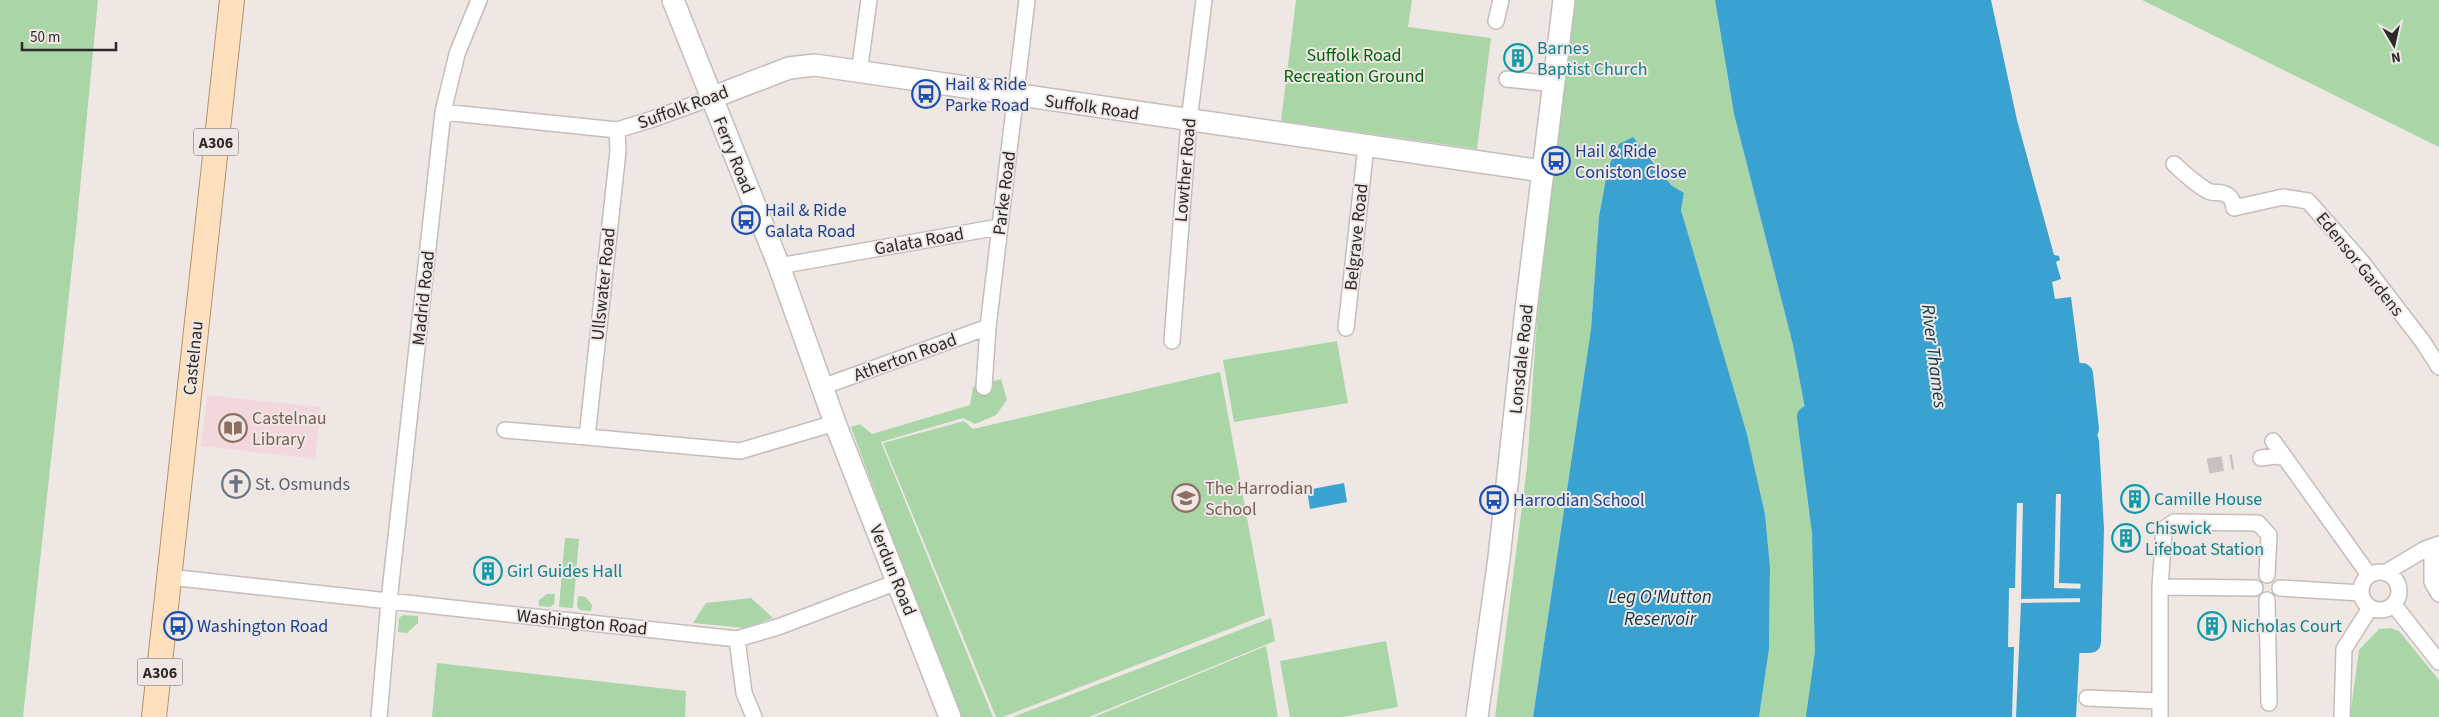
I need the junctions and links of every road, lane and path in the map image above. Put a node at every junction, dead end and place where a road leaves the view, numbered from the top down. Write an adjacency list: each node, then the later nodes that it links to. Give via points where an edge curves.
1 (232, 0): 40 (main road, Castelnau / A306)
2 (479, 0): 15 (street, Madrid Road, via 457,54)
3 (673, 0): 14 (street, Ferry Road)
4 (869, 0): 10 (street)
5 (1027, 0): 13 (street, Parke Road)
6 (1204, 0): 16 (street, Lowther Road)
7 (1501, 0): 9 (street)
8 (1564, 0): 12 (street, Lonsdale Road)
9 (1496, 22)
10 (859, 73): 13 (street, Suffolk Road); 14 (street, Suffolk Road, via 815,65 797,66)
11 (1508, 79): 12 (street)
12 (1554, 84): 20 (street, Lonsdale Road)
13 (1017, 96): 16 (street, Suffolk Road); 21 (street, Parke Road)
14 (711, 98): 17 (street, Suffolk Road); 22 (street, Ferry Road)
15 (443, 112): 17 (street, Suffolk Road); 49 (street, Madrid Road)
16 (1189, 121): 18 (street, Suffolk Road); 25 (street, Lowther Road)
17 (617, 130): 31 (street, Ullswater Road, via 618,151)
18 (1366, 146): 20 (street, Suffolk Road); 24 (street, Belgrave Road)
19 (2174, 164): 26 (street, Edensor Gardens, via 2211,192 2228,195 2234,208 2283,196 2308,201 2361,260)
20 (1542, 171): 61 (street, Lonsdale Road, via 1499,558)
21 (999, 227): 22 (street, Galata Road); 23 (street, Parke Road)
22 (779, 266): 27 (street, Ferry Road)
23 (988, 327): 27 (street, Atherton Road); 28 (street, Parke Road)
24 (1346, 328)
25 (1172, 341)
26 (2439, 368)
27 (822, 387): 29 (street, Ferry Road)
28 (984, 387)
29 (835, 423): 31 (street, via 740,450); 42 (street, Verdun Road)
30 (504, 430): 31 (street)
31 (587, 437)
32 (2273, 441): 34 (street)
33 (2261, 458): 34 (street)
34 (2285, 458): 37 (street)
35 (2436, 547): 36 (street); 38 (street); 41 (street, via 2425,549)
36 (2414, 563): 38 (street); 41 (street)
37 (2369, 575): 41 (street); 46 (street)
38 (2431, 575): 47 (street)
39 (2267, 576): 43 (street, via 2269,535 2258,523 2174,522 2164,529 2162,536); 44 (street, via 2257,581); 45 (street, via 2278,580)
40 (169, 577): 49 (street, Washington Road); 57 (main road, Castelnau / A306)
41 (2391, 577): 50 (street, via 2399,594)
42 (897, 582): 52 (street, Washington Road, via 763,633); 60 (street, Verdun Road)
43 (2160, 586): 44 (street); 55 (street)
44 (2256, 588): 48 (street, via 2258,595)
45 (2280, 588): 46 (street); 48 (street, via 2276,597)
46 (2360, 592): 51 (street)
47 (2439, 594)
48 (2266, 600): 56 (street)
49 (389, 601): 52 (street, Washington Road); 58 (street, Madrid Road)
50 (2394, 605): 51 (street, via 2382,611); 53 (street)
51 (2370, 608): 63 (street, via 2344,649)
52 (737, 639): 59 (street, via 744,693)
53 (2439, 662)
54 (2087, 698): 55 (street)
55 (2160, 701): 62 (street)
56 (2269, 703)
57 (154, 717)
58 (379, 717)
59 (754, 717)
60 (950, 717)
61 (1477, 717)
62 (2160, 717)
63 (2342, 717)

